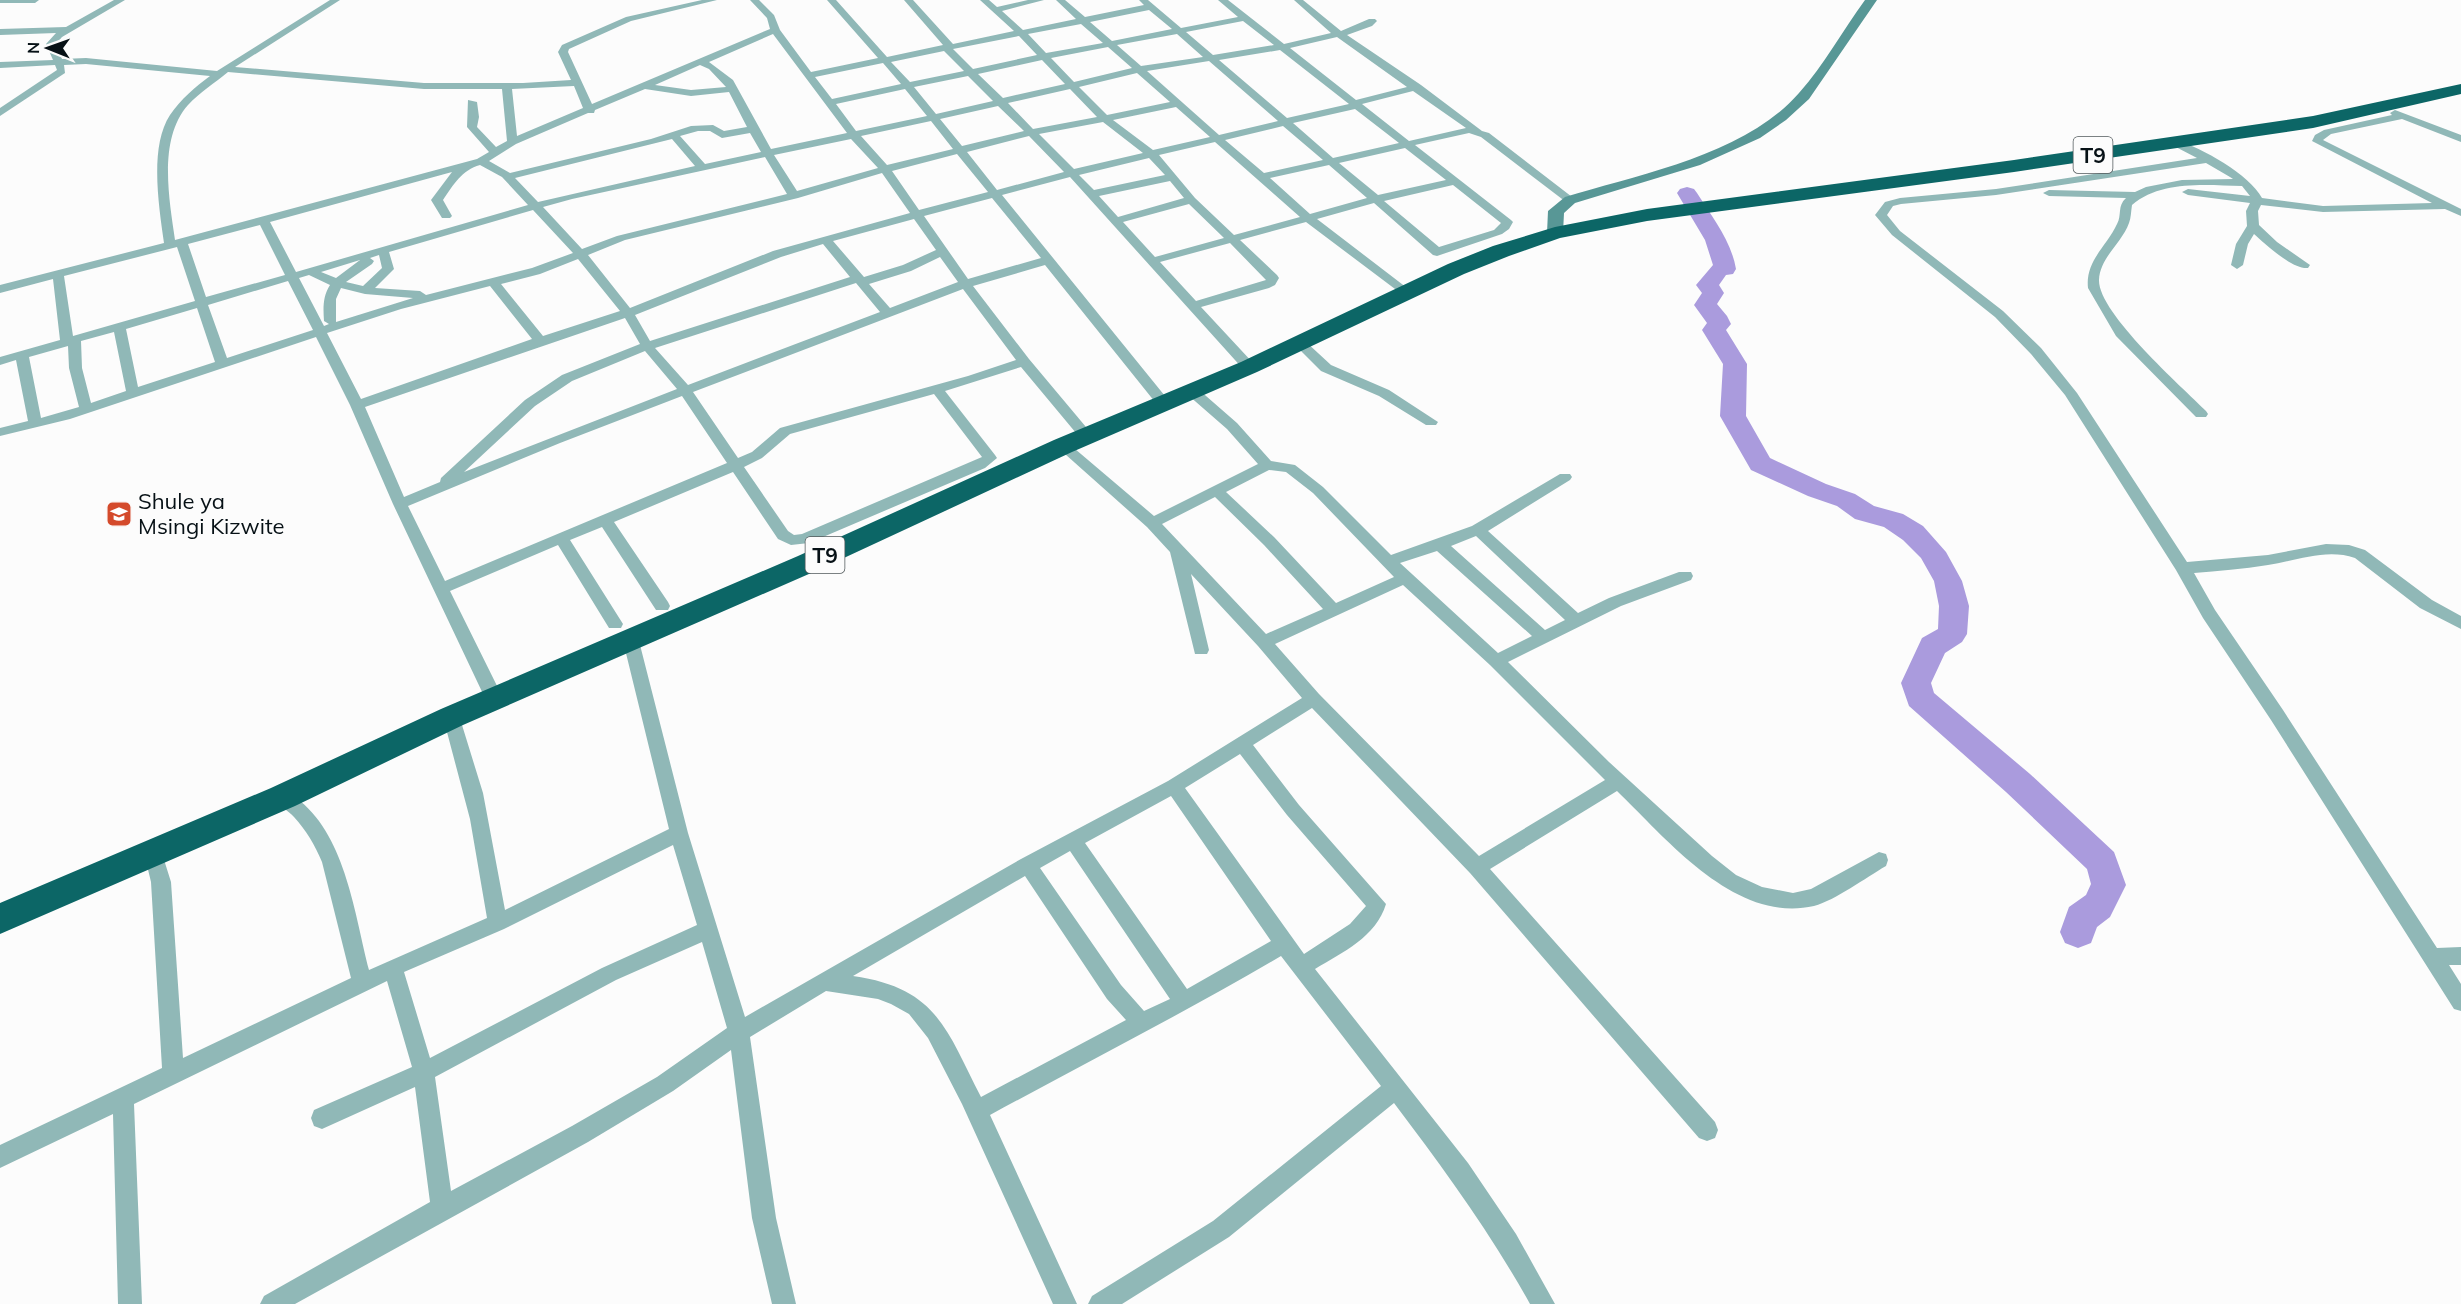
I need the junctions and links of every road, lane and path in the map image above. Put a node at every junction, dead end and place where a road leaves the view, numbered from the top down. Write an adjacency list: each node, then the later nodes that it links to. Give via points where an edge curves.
1 (0, 0): 2 (street)
2 (35, 0)
3 (121, 0): 20 (street)
4 (336, 0): 36 (street)
5 (713, 0): 39 (street, via 629,19 565,47 563,52)
6 (754, 0): 21 (street, via 771,17)
7 (831, 0): 31 (street)
8 (908, 0): 27 (street)
9 (984, 0): 16 (street)
10 (1040, 0): 16 (street)
11 (1060, 0): 18 (street)
12 (1222, 0): 17 (street)
13 (1298, 0): 25 (street)
14 (1871, 0): 93 (main road, via 1804,96 1774,123 1716,153)
15 (1147, 3): 18 (street); 24 (street)
16 (996, 10): 23 (street)
17 (1245, 18): 24 (street); 28 (street)
18 (1080, 19): 23 (street); 26 (street)
19 (1372, 21): 25 (street)
20 (68, 30): 22 (street); 33 (street, via 51,44)
21 (776, 30): 32 (street); 38 (street)
22 (0, 32)
23 (1020, 32): 27 (street); 29 (street)
24 (1178, 32): 26 (street); 30 (street)
25 (1339, 34): 28 (street); 44 (street)
26 (1108, 44): 29 (street); 35 (street)
27 (948, 46): 31 (street); 37 (street)
28 (1281, 46): 30 (street); 51 (street)
29 (1043, 57): 37 (street); 42 (street)
30 (1210, 57): 35 (street); 58 (street)
31 (884, 59): 38 (street); 41 (street)
32 (699, 61): 40 (street); 46 (street, via 723,75)
33 (59, 63): 34 (street); 36 (street, via 93,61); 54 (street, via 59,75)
34 (0, 65)
35 (1137, 70): 42 (street); 50 (street)
36 (224, 71): 43 (street, via 387,84); 108 (street, via 181,105 168,134 165,192)
37 (971, 73): 41 (street); 49 (street)
38 (810, 75): 48 (street)
39 (576, 83): 43 (street); 53 (street)
40 (644, 86): 46 (street, via 699,94); 53 (street)
41 (908, 86): 48 (street); 57 (street)
42 (1072, 86): 49 (street); 55 (street)
43 (507, 87): 66 (street)
44 (1416, 87): 51 (street); 60 (street)
45 (2461, 88): 52 (highway, T9)
46 (732, 89): 59 (street)
47 (472, 102): 70 (street, via 472,127)
48 (830, 102): 62 (street)
49 (1001, 102): 57 (street); 61 (street)
50 (1177, 104): 55 (street); 64 (street)
51 (1356, 104): 58 (street); 68 (street)
52 (2382, 107): 56 (street); 67 (highway, T9, via 2332,119)
53 (590, 111): 66 (street)
54 (0, 112)
55 (1102, 116): 61 (street); 72 (street)
56 (2403, 116): 65 (street); 97 (street, via 2328,132 2317,141)
57 (932, 118): 62 (street); 69 (street)
58 (1288, 122): 64 (street); 75 (street)
59 (753, 129): 63 (street, via 722,135 707,127); 71 (street)
60 (1477, 130): 68 (street); 93 (street)
61 (1033, 132): 69 (street); 79 (street)
62 (853, 134): 71 (street); 78 (street)
63 (674, 135): 77 (street); 80 (street)
64 (1220, 139): 72 (street); 82 (street)
65 (2461, 139)
66 (512, 142): 70 (street)
67 (2176, 143): 73 (street); 105 (highway, T9, via 1723,204)
68 (1405, 144): 75 (street); 83 (street)
69 (960, 149): 78 (street); 87 (street)
70 (495, 152): 74 (street)
71 (768, 153): 77 (street); 90 (street)
72 (1151, 155): 79 (street); 81 (street)
73 (2206, 160): 84 (street); 86 (street)
74 (481, 161): 76 (street); 80 (street)
75 (1333, 161): 82 (street); 91 (street)
76 (466, 165): 100 (street, via 437,200); 102 (street)
77 (704, 168): 96 (street)
78 (885, 169): 90 (street); 99 (street)
79 (1072, 173): 87 (street); 88 (street)
80 (508, 177): 96 (street)
81 (1171, 177): 88 (street); 92 (street)
82 (1262, 177): 101 (street)
83 (1456, 181): 91 (street); 91 (street, via 1507,222 1504,227 1437,252)
84 (2248, 186): 85 (street, via 2171,184); 94 (street); 95 (street)
85 (2150, 189): 89 (street); 94 (street)
86 (2008, 191): 89 (street); 168 (street, via 1900,201 1889,204 1881,214 1896,233 1999,314 2036,351 2070,393)
87 (994, 194): 99 (street); 112 (street)
88 (1091, 194): 103 (street)
89 (2135, 195): 150 (street, via 2126,204 2122,230 2099,261 2094,288 2121,333)
90 (794, 196): 111 (street, via 621,238)
91 (1377, 199): 101 (street)
92 (1191, 200): 103 (street); 106 (street)
93 (1570, 200): 105 (main road, via 1557,211)
94 (2257, 200): 95 (street); 104 (street, via 2252,212)
95 (2290, 205): 97 (street, via 2338,210)
96 (534, 206): 109 (street); 111 (street)
97 (2446, 206): 98 (street)
98 (2461, 213)
99 (915, 214): 107 (street); 110 (street)
100 (446, 216)
101 (1308, 218): 106 (street); 126 (street)
102 (264, 221): 108 (street); 118 (street)
103 (1116, 221): 113 (street)
104 (2253, 226): 114 (street); 115 (street)
105 (1556, 233): 126 (highway, T9, via 1456,269)
106 (1230, 238): 113 (street); 129 (street, via 1269,273 1271,282)
107 (825, 239): 119 (street); 130 (street, via 777,254)
108 (176, 242): 117 (street); 128 (street)
109 (385, 250): 116 (street); 121 (street); 124 (street, via 388,269)
110 (942, 252): 119 (street, via 908,268); 122 (street)
111 (580, 254): 120 (street); 130 (street)
112 (1048, 260): 122 (street); 148 (street)
113 (1152, 261): 129 (street)
114 (2236, 265)
115 (2304, 265)
116 (309, 271): 118 (street); 121 (street)
117 (58, 274): 123 (street); 134 (street)
118 (292, 276): 128 (street); 133 (street)
119 (860, 280): 131 (street); 137 (street)
120 (492, 281): 127 (street); 135 (street)
121 (335, 284): 124 (street); 133 (street)
122 (965, 284): 131 (street); 140 (street)
123 (0, 289)
124 (365, 290): 125 (street)
125 (404, 294): 127 (street); 133 (street, via 353,311)
126 (1407, 294): 136 (highway, T9)
127 (436, 296): 133 (street)
128 (200, 303): 132 (street); 141 (street)
129 (1192, 306): 142 (street)
130 (628, 314): 135 (street); 137 (street)
131 (888, 314): 144 (street)
132 (119, 327): 134 (street); 146 (street)
133 (323, 327): 141 (street); 147 (street)
134 (71, 341): 138 (street); 149 (street, via 75,375)
135 (540, 341): 147 (street)
136 (1300, 344): 142 (highway, T9); 151 (street, via 1326,368 1384,393)
137 (647, 346): 144 (street); 158 (street, via 549,388)
138 (22, 355): 139 (street); 152 (street)
139 (0, 361)
140 (1024, 362): 143 (street); 154 (street)
141 (222, 364): 146 (street)
142 (1249, 367): 145 (highway, T9)
143 (937, 389): 155 (street, via 785,431 757,455); 155 (street, via 990,458 804,540 791,540 783,535)
144 (685, 390): 155 (street); 158 (street)
145 (1193, 392): 148 (highway, T9); 156 (street, via 1232,426)
146 (133, 393): 149 (street)
147 (357, 405): 160 (street)
148 (1164, 405): 154 (highway, T9)
149 (86, 409): 152 (street)
150 (2201, 414)
151 (1431, 422)
152 (35, 424): 153 (street)
153 (0, 432)
154 (1075, 441): 162 (street, via 1104,479); 176 (highway, T9)
155 (736, 465): 161 (street)
156 (1267, 465): 159 (street); 167 (street, via 1282,466 1302,476)
157 (1565, 477): 163 (street)
158 (440, 488): 160 (street)
159 (1217, 490): 162 (street); 173 (street)
160 (400, 504): 171 (street)
161 (605, 520): 164 (street); 172 (street)
162 (1152, 523): 166 (street)
163 (1478, 530): 165 (street); 174 (street)
164 (561, 538): 171 (street); 176 (street)
165 (1440, 545): 167 (street); 177 (street)
166 (1178, 551): 178 (street); 179 (street)
167 (1389, 561): 170 (street)
168 (2183, 568): 175 (street, via 2350,549 2426,604); 199 (street)
169 (1685, 576): 174 (street, via 1615,602)
170 (1406, 578): 173 (street); 180 (street)
171 (442, 588): 181 (street)
172 (662, 606)
173 (1333, 610): 178 (street)
174 (1577, 622): 177 (street)
175 (2461, 623)
176 (623, 632): 181 (highway, T9); 188 (street)
177 (1543, 637): 180 (street)
178 (1263, 642): 182 (street)
179 (1202, 650)
180 (1496, 661): 185 (street)
181 (494, 698): 183 (highway, T9)
182 (1314, 699): 184 (street); 193 (street)
183 (452, 717): 187 (highway, T9); 195 (street, via 475,793)
184 (1242, 744): 186 (street); 200 (street, via 1293,810 1376,904 1376,912 1365,925)
185 (1618, 781): 191 (street, via 1705,862 1735,885 1759,895 1793,901 1815,897); 193 (street)
186 (1174, 786): 189 (street); 197 (street)
187 (283, 797): 190 (highway, T9); 203 (street, via 300,811 322,840)
188 (679, 833): 195 (street); 196 (street)
189 (1073, 841): 192 (street); 204 (street)
190 (153, 853): 194 (highway, T9); 209 (street, via 161,882)
191 (1879, 860)
192 (1028, 865): 202 (street); 206 (street, via 1096,966)
193 (1476, 867): 214 (street)
194 (0, 919)
195 (497, 923): 201 (street)
196 (707, 930): 207 (street); 208 (street, via 609,974)
197 (1284, 944): 200 (street); 204 (street)
198 (2461, 956): 199 (street)
199 (2432, 957): 205 (street)
200 (1302, 966): 210 (street)
201 (393, 968): 203 (street); 208 (street)
202 (824, 982): 207 (street); 212 (street, via 891,994 921,1012)
203 (362, 983): 209 (street)
204 (1184, 1002): 206 (street)
205 (2461, 1002)
206 (1142, 1023): 212 (street)
207 (739, 1032): 216 (street, via 664,1084 580,1134); 219 (street, via 764,1218)
208 (424, 1072): 213 (street); 216 (street)
209 (173, 1075): 211 (street)
210 (1395, 1088): 221 (street, via 1221,1230); 222 (street, via 1460,1171 1508,1242)
211 (123, 1099): 215 (street); 217 (street)
212 (977, 1111): 220 (street)
213 (322, 1118)
214 (1707, 1130)
215 (0, 1157)
216 (442, 1208): 218 (street)
217 (130, 1304)
218 (272, 1304)
219 (784, 1304)
220 (1065, 1304)
221 (1100, 1304)
222 (1543, 1304)

